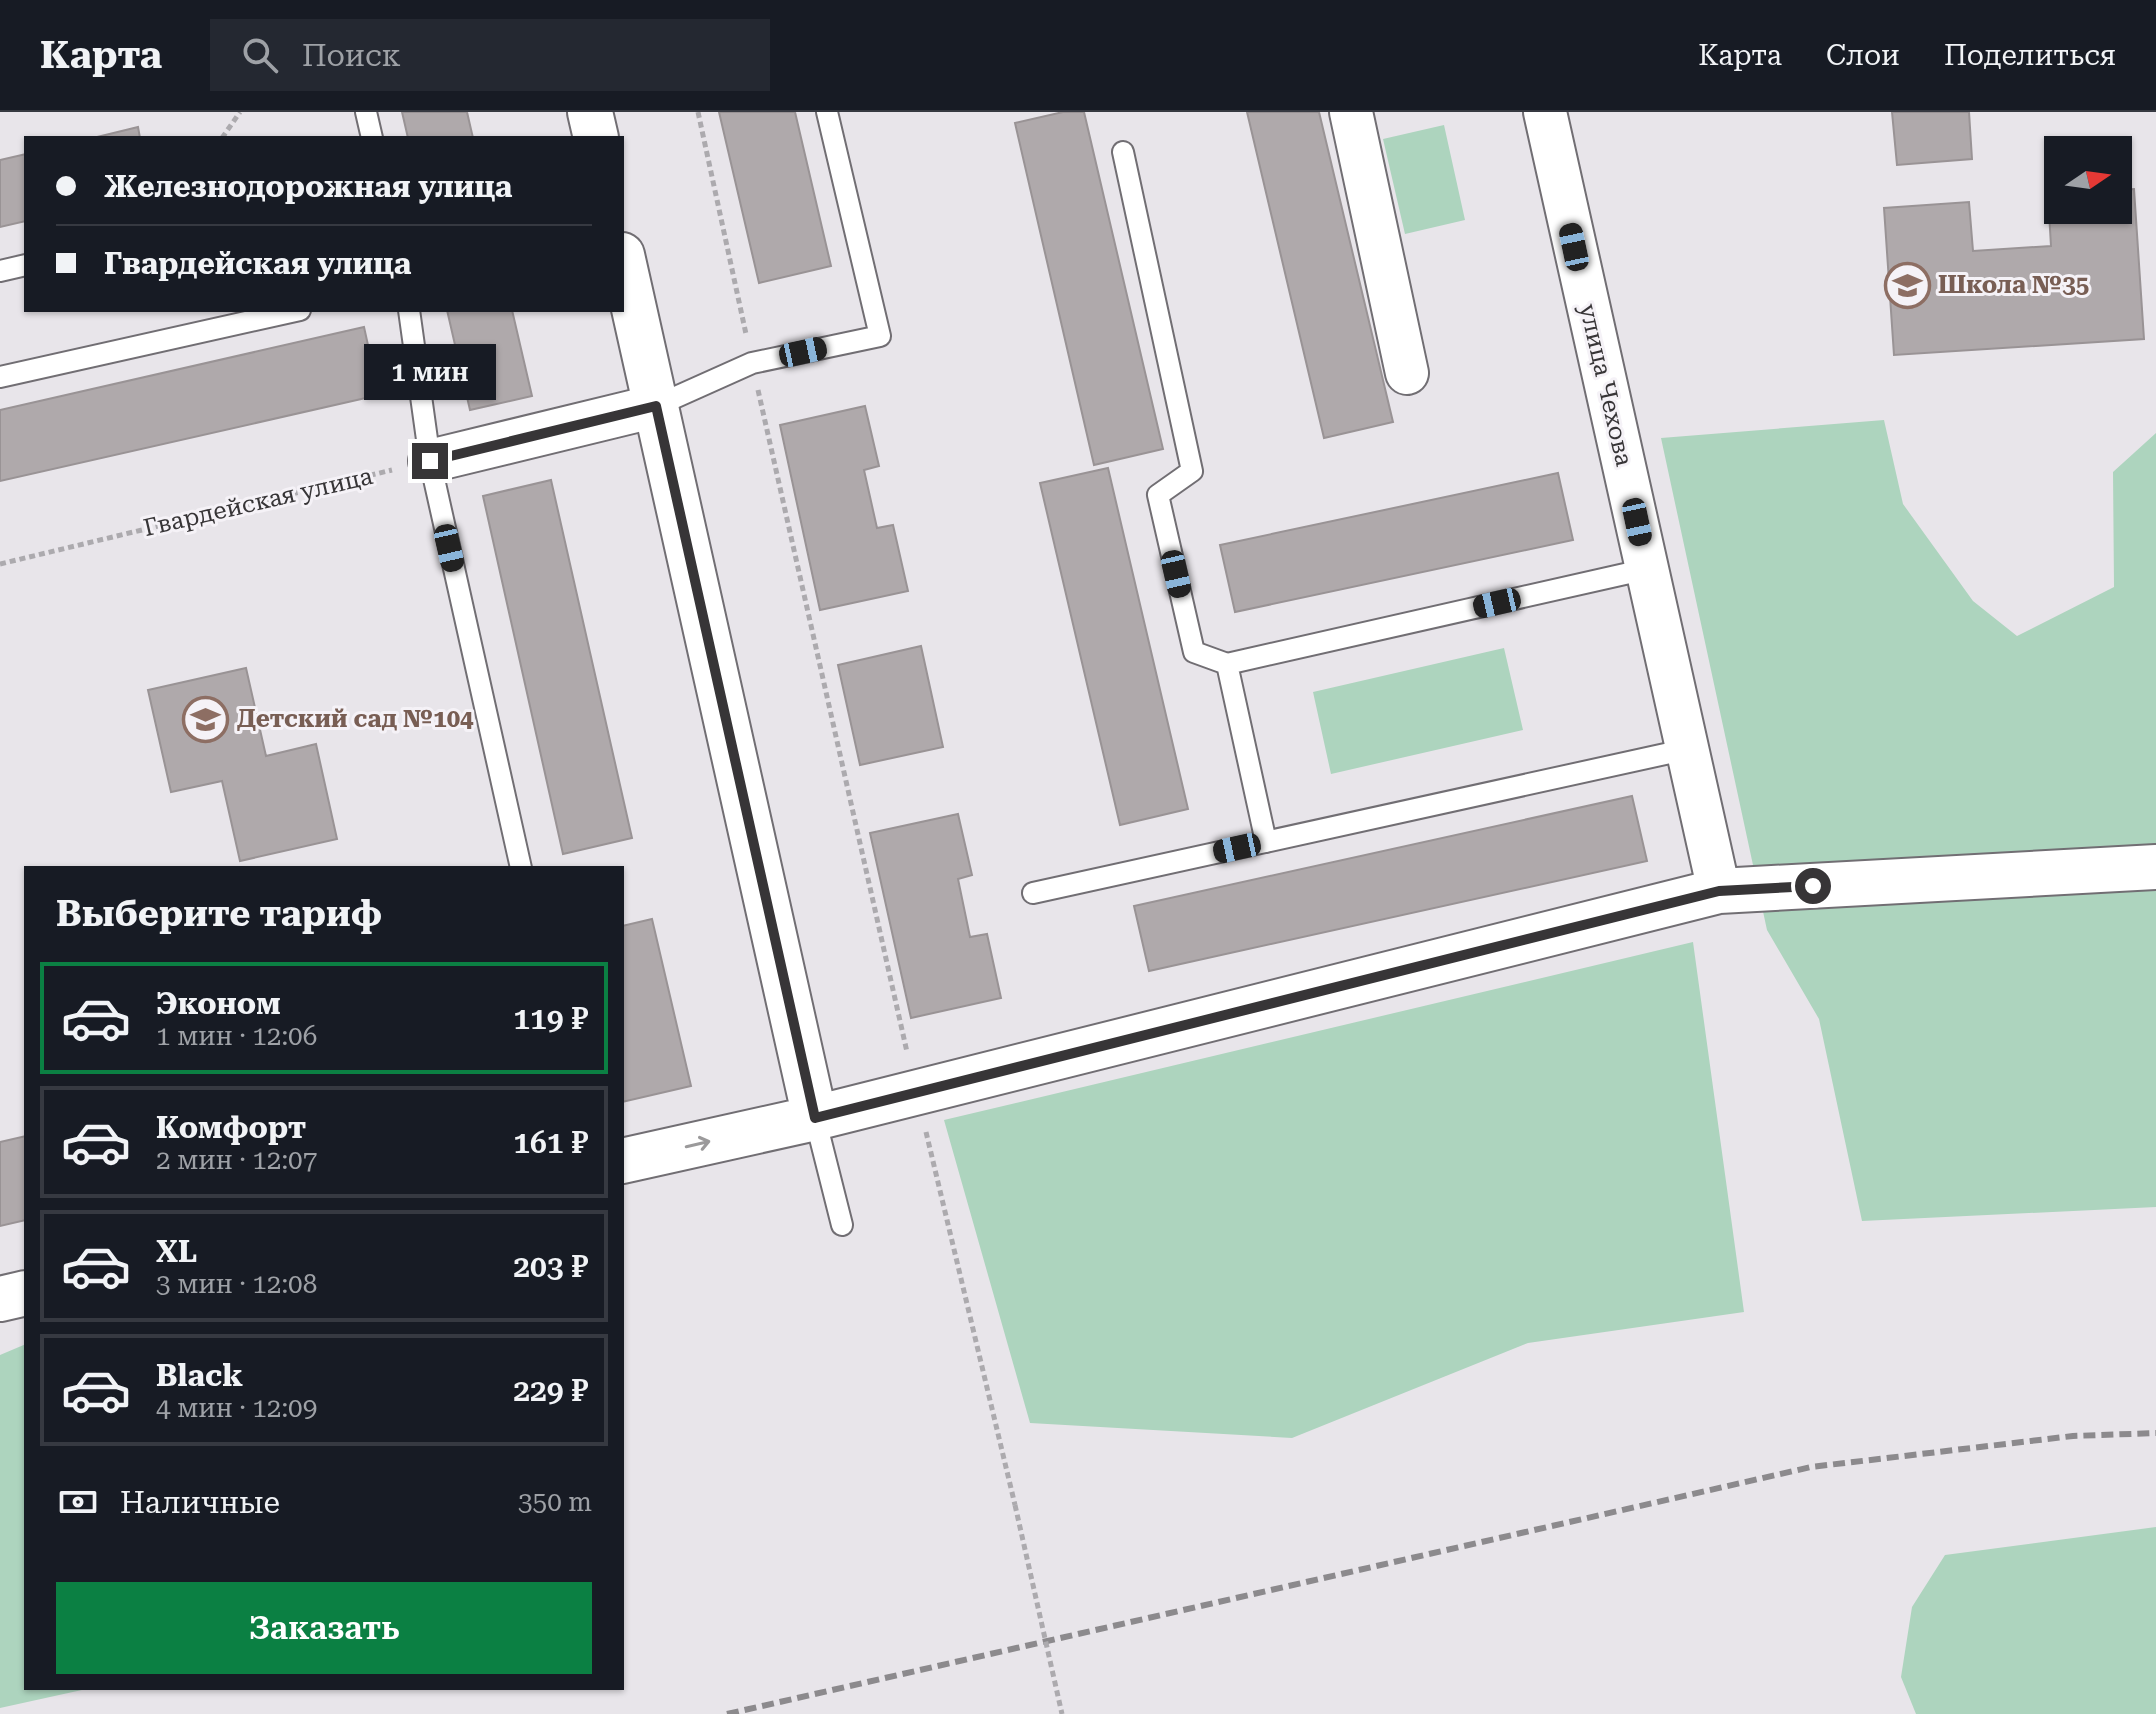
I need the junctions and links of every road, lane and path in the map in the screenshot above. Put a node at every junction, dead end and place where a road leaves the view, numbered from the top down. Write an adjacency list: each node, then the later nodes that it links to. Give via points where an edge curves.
1 (240, 112): 8 (path)
2 (366, 112): 9 (lane)
3 (590, 112): 10 (street)
4 (698, 112): 17 (path)
5 (827, 112): 17 (lane, via 880,336)
6 (1351, 112): 18 (street)
7 (1545, 112): 23 (street, улица Чехова)
8 (223, 136)
9 (372, 136)
10 (596, 136)
11 (1123, 152): 24 (lane, via 1192,471 1158,495 1194,652)
12 (624, 264): 20 (street)
13 (24, 265): 14 (lane)
14 (0, 271)
15 (291, 312): 19 (lane)
16 (409, 312): 21 (lane)
17 (752, 363): 20 (lane); 31 (path)
18 (1407, 373)
19 (0, 377)
20 (656, 406): 21 (street); 32 (street)
21 (430, 461): 22 (path, Гвардейская улица); 27 (lane)
22 (0, 564)
23 (1647, 569): 24 (lane); 25 (street, улица Чехова)
24 (1227, 664): 26 (lane)
25 (1688, 749): 26 (lane); 29 (street, улица Чехова)
26 (1266, 842): 30 (lane)
27 (521, 866)
28 (2156, 867): 29 (street)
29 (1719, 891): 31 (street)
30 (1033, 893)
31 (916, 1092): 32 (street); 37 (path, bridge)
32 (815, 1118): 33 (street, one-way to 32); 34 (lane)
33 (624, 1161)
34 (842, 1225)
35 (24, 1293): 36 (street)
36 (0, 1299)
37 (1062, 1714)

